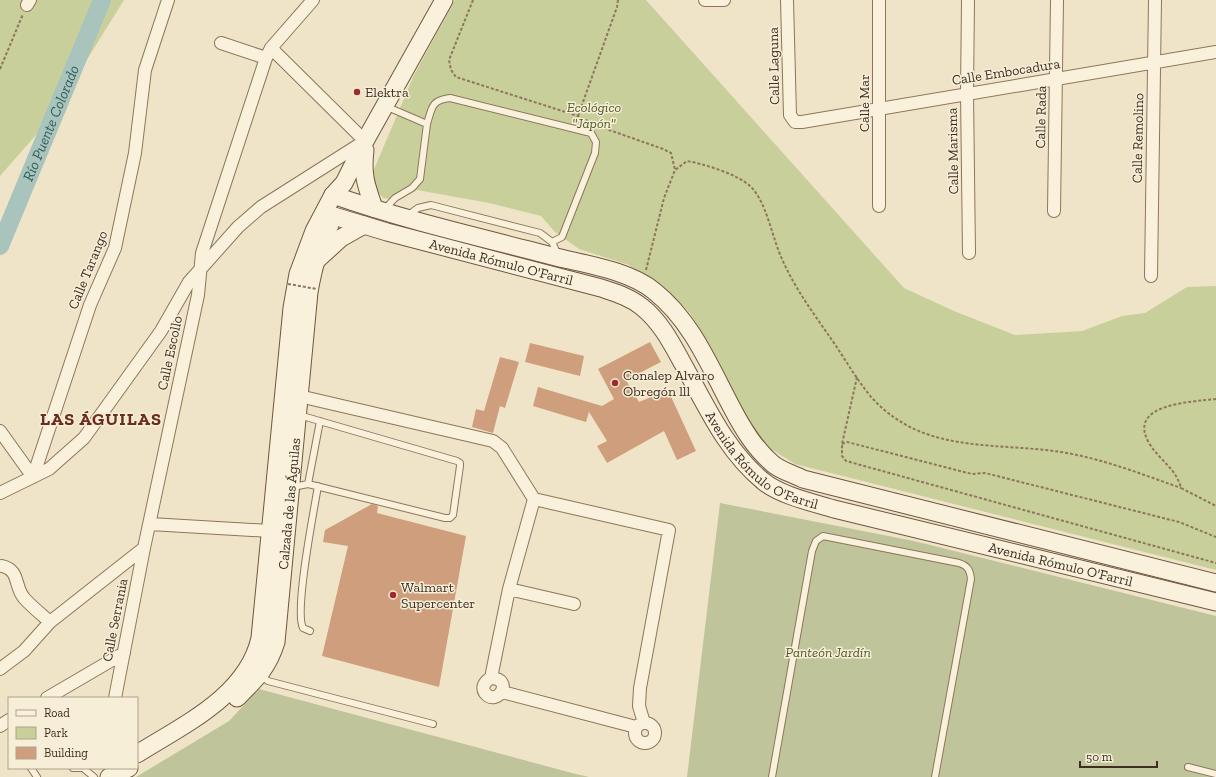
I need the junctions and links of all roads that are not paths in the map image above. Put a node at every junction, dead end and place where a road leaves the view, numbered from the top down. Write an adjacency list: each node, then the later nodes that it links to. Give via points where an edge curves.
1 (168, 0): 39 (street, Calle Tarango, via 144,70 135,153 117,242 90,305)
2 (313, 0): 13 (street, Calle Escollo)
3 (444, 0): 17 (main road, Calzada de las Águilas)
4 (705, 0): 5 (street)
5 (724, 0)
6 (787, 0): 19 (street, Calle Laguna, via 790,115 795,122)
7 (879, 0): 18 (street, Calle Mar)
8 (968, 0): 16 (street, Calle Marisma)
9 (1057, 0): 15 (street, Calle Rada)
10 (1155, 0): 14 (street, Calle Remolino)
11 (221, 43): 13 (street)
12 (1216, 52): 14 (street, Calle Embocadura)
13 (269, 53): 21 (street); 33 (street, Calle Escollo, via 209,230)
14 (1154, 63): 15 (street, Calle Embocadura); 34 (street, Calle Remolino)
15 (1056, 79): 16 (street, Calle Embocadura); 24 (street, Calle Rada)
16 (967, 93): 18 (street, Calle Embocadura); 30 (street, Calle Marisma)
17 (385, 106): 20 (lane); 21 (main road, Calzada de las Águilas)
18 (879, 109): 19 (street, Calle Embocadura); 23 (street, Calle Mar)
19 (802, 122)
20 (427, 124): 25 (lane, via 420,179 412,188 395,198); 29 (lane, via 433,104 440,99 450,98 592,133 596,142 595,153 562,237)
21 (366, 141): 22 (main road, Calzada de las Águilas); 25 (main road, via 363,170 365,184); 33 (street, via 261,207 238,227)
22 (340, 192): 25 (main road, Avenida Rómulo O'Farril); 26 (main road, Calzada de las Águilas)
23 (879, 206)
24 (1054, 211)
25 (388, 213): 28 (main road); 29 (lane, via 431,205 540,233); 31 (main road, Avenida Rómulo O'Farril)
26 (329, 214): 27 (main road, Avenida Rómulo O'Farril); 32 (main road, Calzada de las Águilas); 46 (main road, Calzada de las Águilas, via 302,260 292,308)
27 (364, 225): 28 (main road, Avenida Rómulo O'Farril); 32 (main road, via 341,238)
28 (387, 232): 51 (main road, Avenida Rómulo O'Farril, via 628,297 654,318 668,338 719,429 741,460 764,483 797,498)
29 (552, 242): 31 (lane)
30 (969, 253)
31 (560, 258): 49 (main road, Avenida Rómulo O'Farril, via 643,283 672,306 689,328 757,449 774,466 803,478)
32 (315, 262): 35 (main road, Calzada de las Águilas, via 308,292)
33 (200, 270): 39 (street, via 189,282 161,331 84,438 49,469); 45 (street, Calle Escollo, via 198,295)
34 (1151, 276)
35 (299, 396): 36 (main road, Calzada de las Águilas); 44 (street, via 493,441 502,448)
36 (298, 414): 37 (lane); 42 (main road, Calzada de las Águilas)
37 (320, 421): 40 (lane); 41 (lane, via 457,461 460,466 453,515 450,518)
38 (0, 431): 39 (street)
39 (33, 477): 43 (street)
40 (308, 484): 41 (lane); 42 (lane)
41 (318, 486): 54 (lane, via 306,554 300,617 303,628)
42 (290, 488): 57 (main road, Calzada de las Águilas, via 276,642 268,664)
43 (0, 493)
44 (534, 499): 50 (street); 50 (street, via 669,530 640,688 640,725 502,692 498,696 487,696 483,686 486,680 491,678)
45 (150, 524): 46 (street); 47 (street, Calle Escollo)
46 (270, 531): 57 (main road, Calzada de las Águilas)
47 (144, 548): 53 (street); 55 (street, Calle Serrania)
48 (2, 566): 53 (street, via 13,571 23,597)
49 (1216, 583)
50 (509, 589): 52 (street)
51 (1216, 602)
52 (574, 604)
53 (50, 622): 56 (street, via 24,651)
54 (310, 631)
55 (124, 653): 58 (street); 59 (street, Calle Serrania)
56 (0, 669)
57 (255, 671): 60 (lane, via 268,681); 61 (main road, Calzada de las Águilas, via 240,680 199,715); 62 (main road, Calzada de las Águilas, via 232,702)
58 (49, 697)
59 (115, 697)
60 (433, 724)
61 (138, 753)
62 (138, 763)
63 (1188, 767): 67 (lane)
64 (84, 769): 68 (lane)
65 (125, 769): 66 (main road)
66 (111, 773)
67 (1216, 774)
68 (94, 777)
69 (772, 777): 70 (lane, via 812,551 816,541 823,536 959,563 965,565 970,572 971,579)
70 (935, 777)

